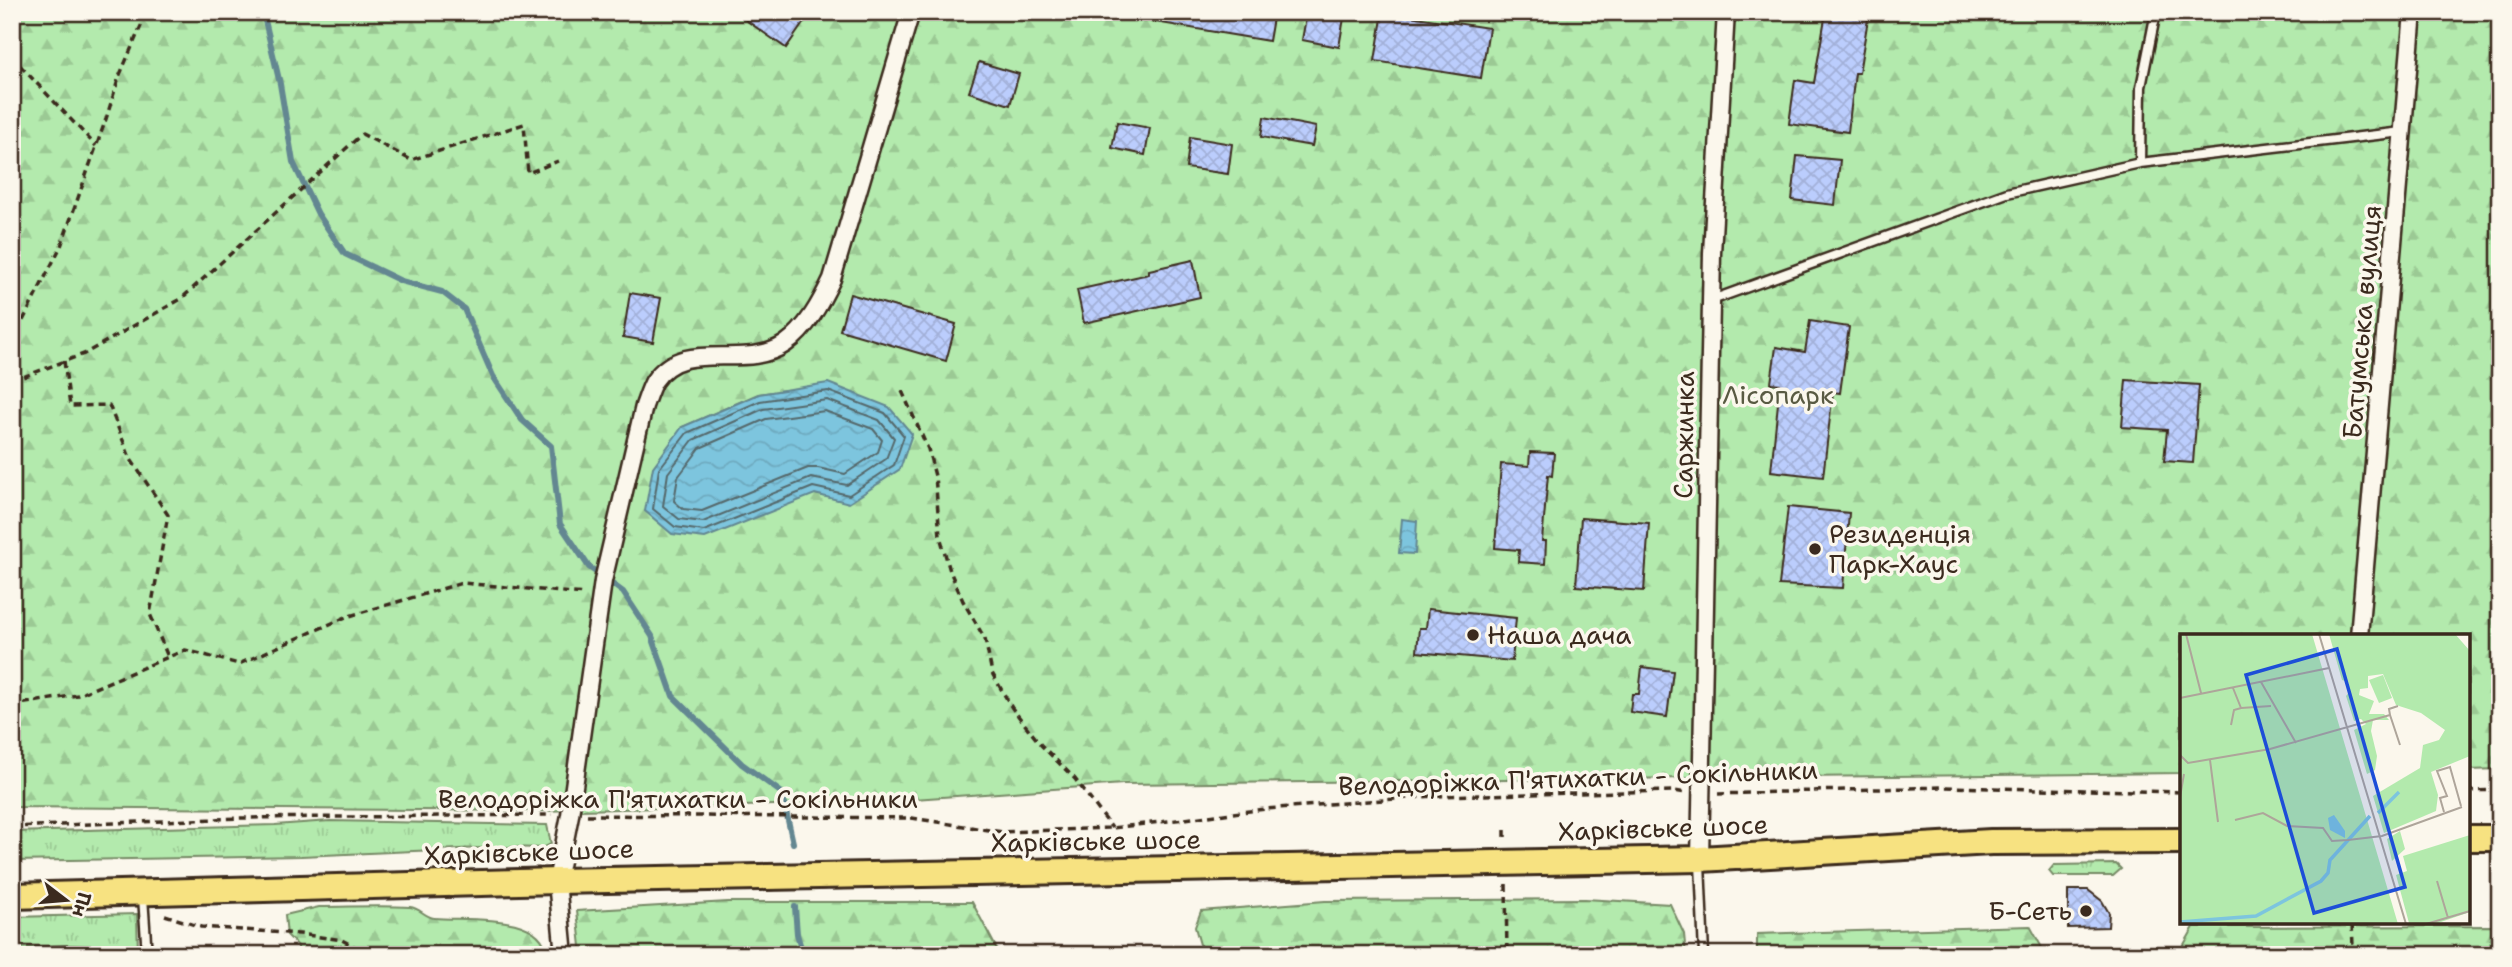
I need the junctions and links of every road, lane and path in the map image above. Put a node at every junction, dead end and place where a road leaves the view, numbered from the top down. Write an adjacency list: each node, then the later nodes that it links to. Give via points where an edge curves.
1 (147, 12): 8 (path, via 118,77)
2 (911, 12): 16 (street, via 832,279 820,304 785,344 767,353 686,358 664,370 653,383)
3 (1726, 12): 11 (street, Саржинка)
4 (2156, 12): 10 (lane, via 2141,88)
5 (2413, 12): 7 (street, Батумська вулиця)
6 (12, 57): 8 (path)
7 (2402, 132): 10 (lane); 17 (street, Батумська вулиця)
8 (96, 146): 12 (path, via 61,246)
9 (558, 161): 13 (path, via 528,173 524,124 411,160 362,134 181,299)
10 (2140, 163): 11 (lane, via 2007,193)
11 (1712, 300): 23 (street, Саржинка)
12 (12, 341)
13 (64, 361): 14 (path); 18 (path, via 70,406 109,405 130,458 168,516 150,614)
14 (12, 382)
15 (902, 391): 26 (path, via 928,449 940,536 950,571 985,639 992,673 1012,708)
16 (602, 588): 18 (path, via 462,583 346,617 239,664 186,650); 24 (street)
17 (2360, 634)
18 (168, 657): 19 (path, via 78,695)
19 (12, 705)
20 (2500, 790): 21 (path)
21 (2470, 791)
22 (2180, 792): 23 (path, Велодоріжка П'ятихатки - Сокільники, via 1941,787)
23 (1701, 795): 26 (path, Велодоріжка П'ятихатки - Сокільники, via 1674,791 1434,796 1265,809); 31 (street, Саржинка)
24 (570, 815): 25 (path, Велодоріжка П'ятихатки - Сокільники, via 241,818); 26 (path, Велодоріжка П'ятихатки - Сокільники, via 912,818 1002,832); 33 (street)
25 (12, 827)
26 (1112, 828)
27 (1505, 830): 32 (path)
28 (2470, 838): 29 (main road)
29 (2500, 838)
30 (2180, 841): 31 (main road, Харківське шосе, via 1991,842)
31 (1700, 859): 32 (main road, Харківське шосе); 41 (lane)
32 (1505, 862): 33 (main road, Харківське шосе); 40 (path)
33 (557, 881): 35 (main road, Харківське шосе); 39 (street)
34 (12, 896): 35 (main road, Харківське шосе)
35 (144, 901): 37 (lane); 38 (path, via 201,927 342,940)
36 (2352, 925): 42 (path)
37 (147, 955)
38 (370, 955)
39 (564, 955)
40 (1507, 955)
41 (1704, 955)
42 (2349, 955)

